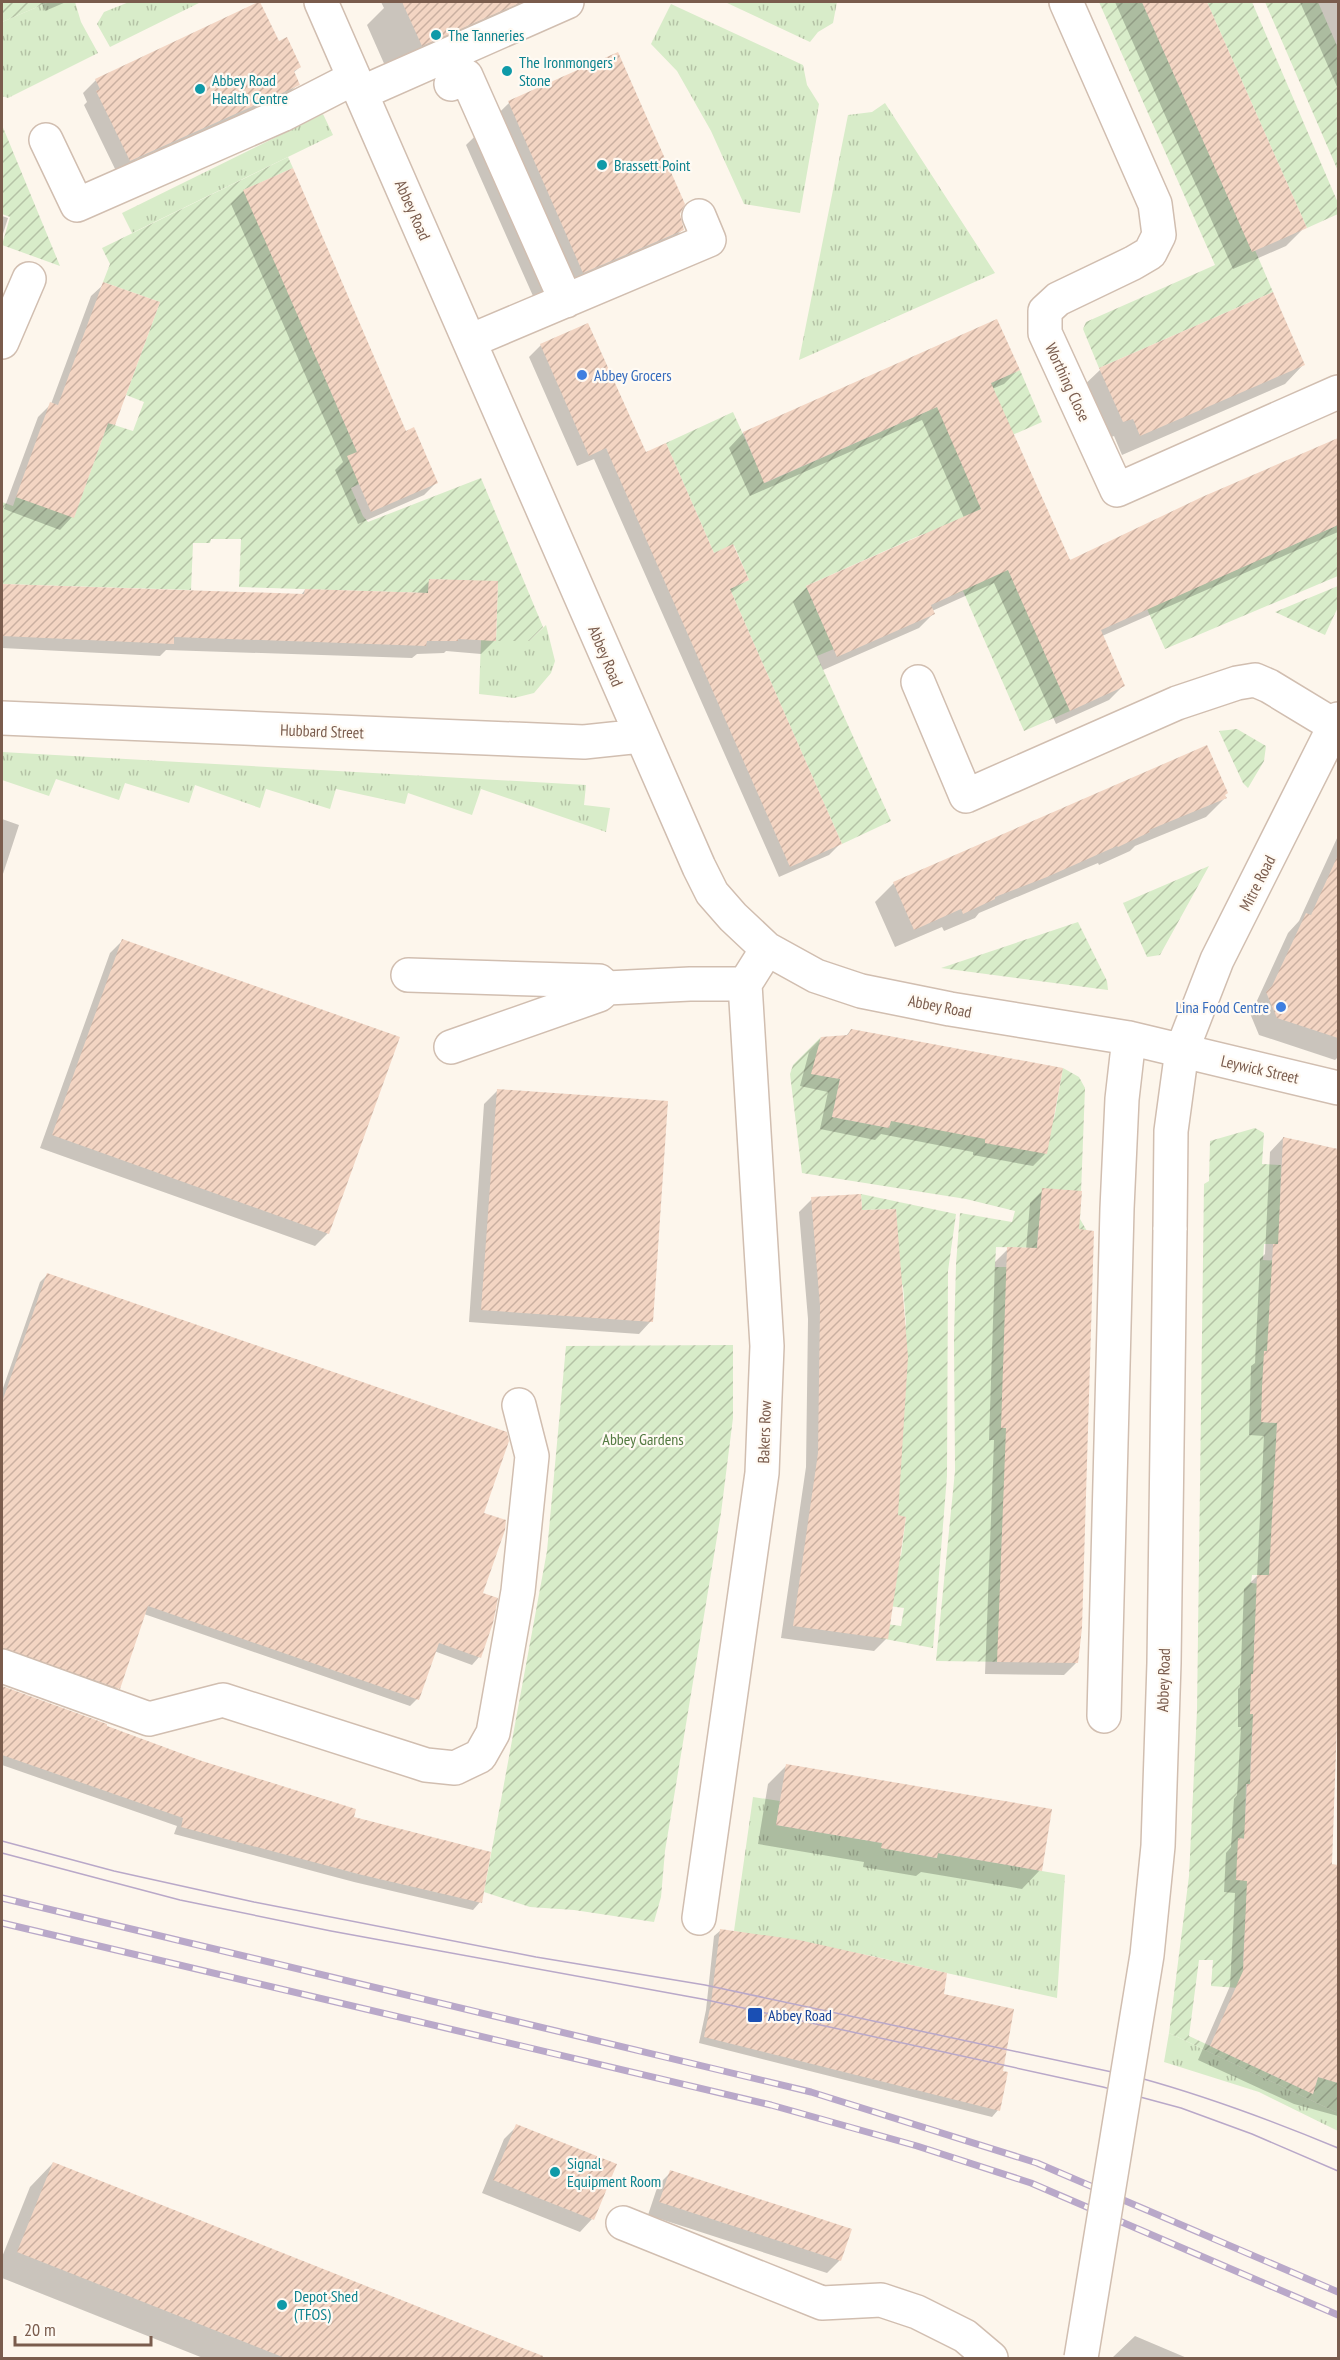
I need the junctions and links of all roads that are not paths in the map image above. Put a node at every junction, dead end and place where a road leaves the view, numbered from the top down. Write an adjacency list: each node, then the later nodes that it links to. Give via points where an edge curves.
1 (321, 2): 5 (street, Abbey Road)
2 (567, 2): 5 (street)
3 (1066, 2): 12 (street, Worthing Close, via 1155,204 1159,235 1150,253 1058,299 1045,311 1045,333 1117,490)
4 (451, 84): 9 (street, via 466,76)
5 (358, 86): 6 (street, via 77,205); 10 (street, Abbey Road)
6 (46, 140)
7 (699, 216): 9 (street, via 710,240)
8 (29, 279): 11 (street)
9 (566, 301): 10 (street)
10 (470, 341): 16 (street, Abbey Road)
11 (2, 342)
12 (1338, 392)
13 (918, 682): 15 (street, via 966,796 1177,703 1237,683 1255,680)
14 (2, 718): 16 (street, Hubbard Street, via 585,742)
15 (1337, 722): 23 (street, Mitre Road, via 1217,960)
16 (641, 736): 17 (street, Abbey Road, via 712,893)
17 (767, 949): 19 (street); 21 (street, Abbey Road, via 816,976 861,991)
18 (408, 975): 20 (street, via 599,981)
19 (745, 984): 20 (street); 28 (street, Bakers Row, via 767,1346 762,1473)
20 (607, 988): 22 (street, via 599,995)
21 (1129, 1038): 23 (street, Abbey Road); 27 (street, via 1122,1099)
22 (451, 1047)
23 (1182, 1050): 24 (street, Leywick Street); 31 (street, Abbey Road, bridge, via 1171,1131 1158,1846 1147,1955)
24 (1338, 1088)
25 (519, 1406): 26 (street, via 532,1456 518,1591 493,1732 480,1756 455,1768 426,1765 223,1700 149,1719)
26 (2, 1666)
27 (1104, 1716)
28 (699, 1918)
29 (622, 2223): 30 (street, via 822,2303 881,2300 918,2312 965,2336)
30 (991, 2358)
31 (1081, 2358)

